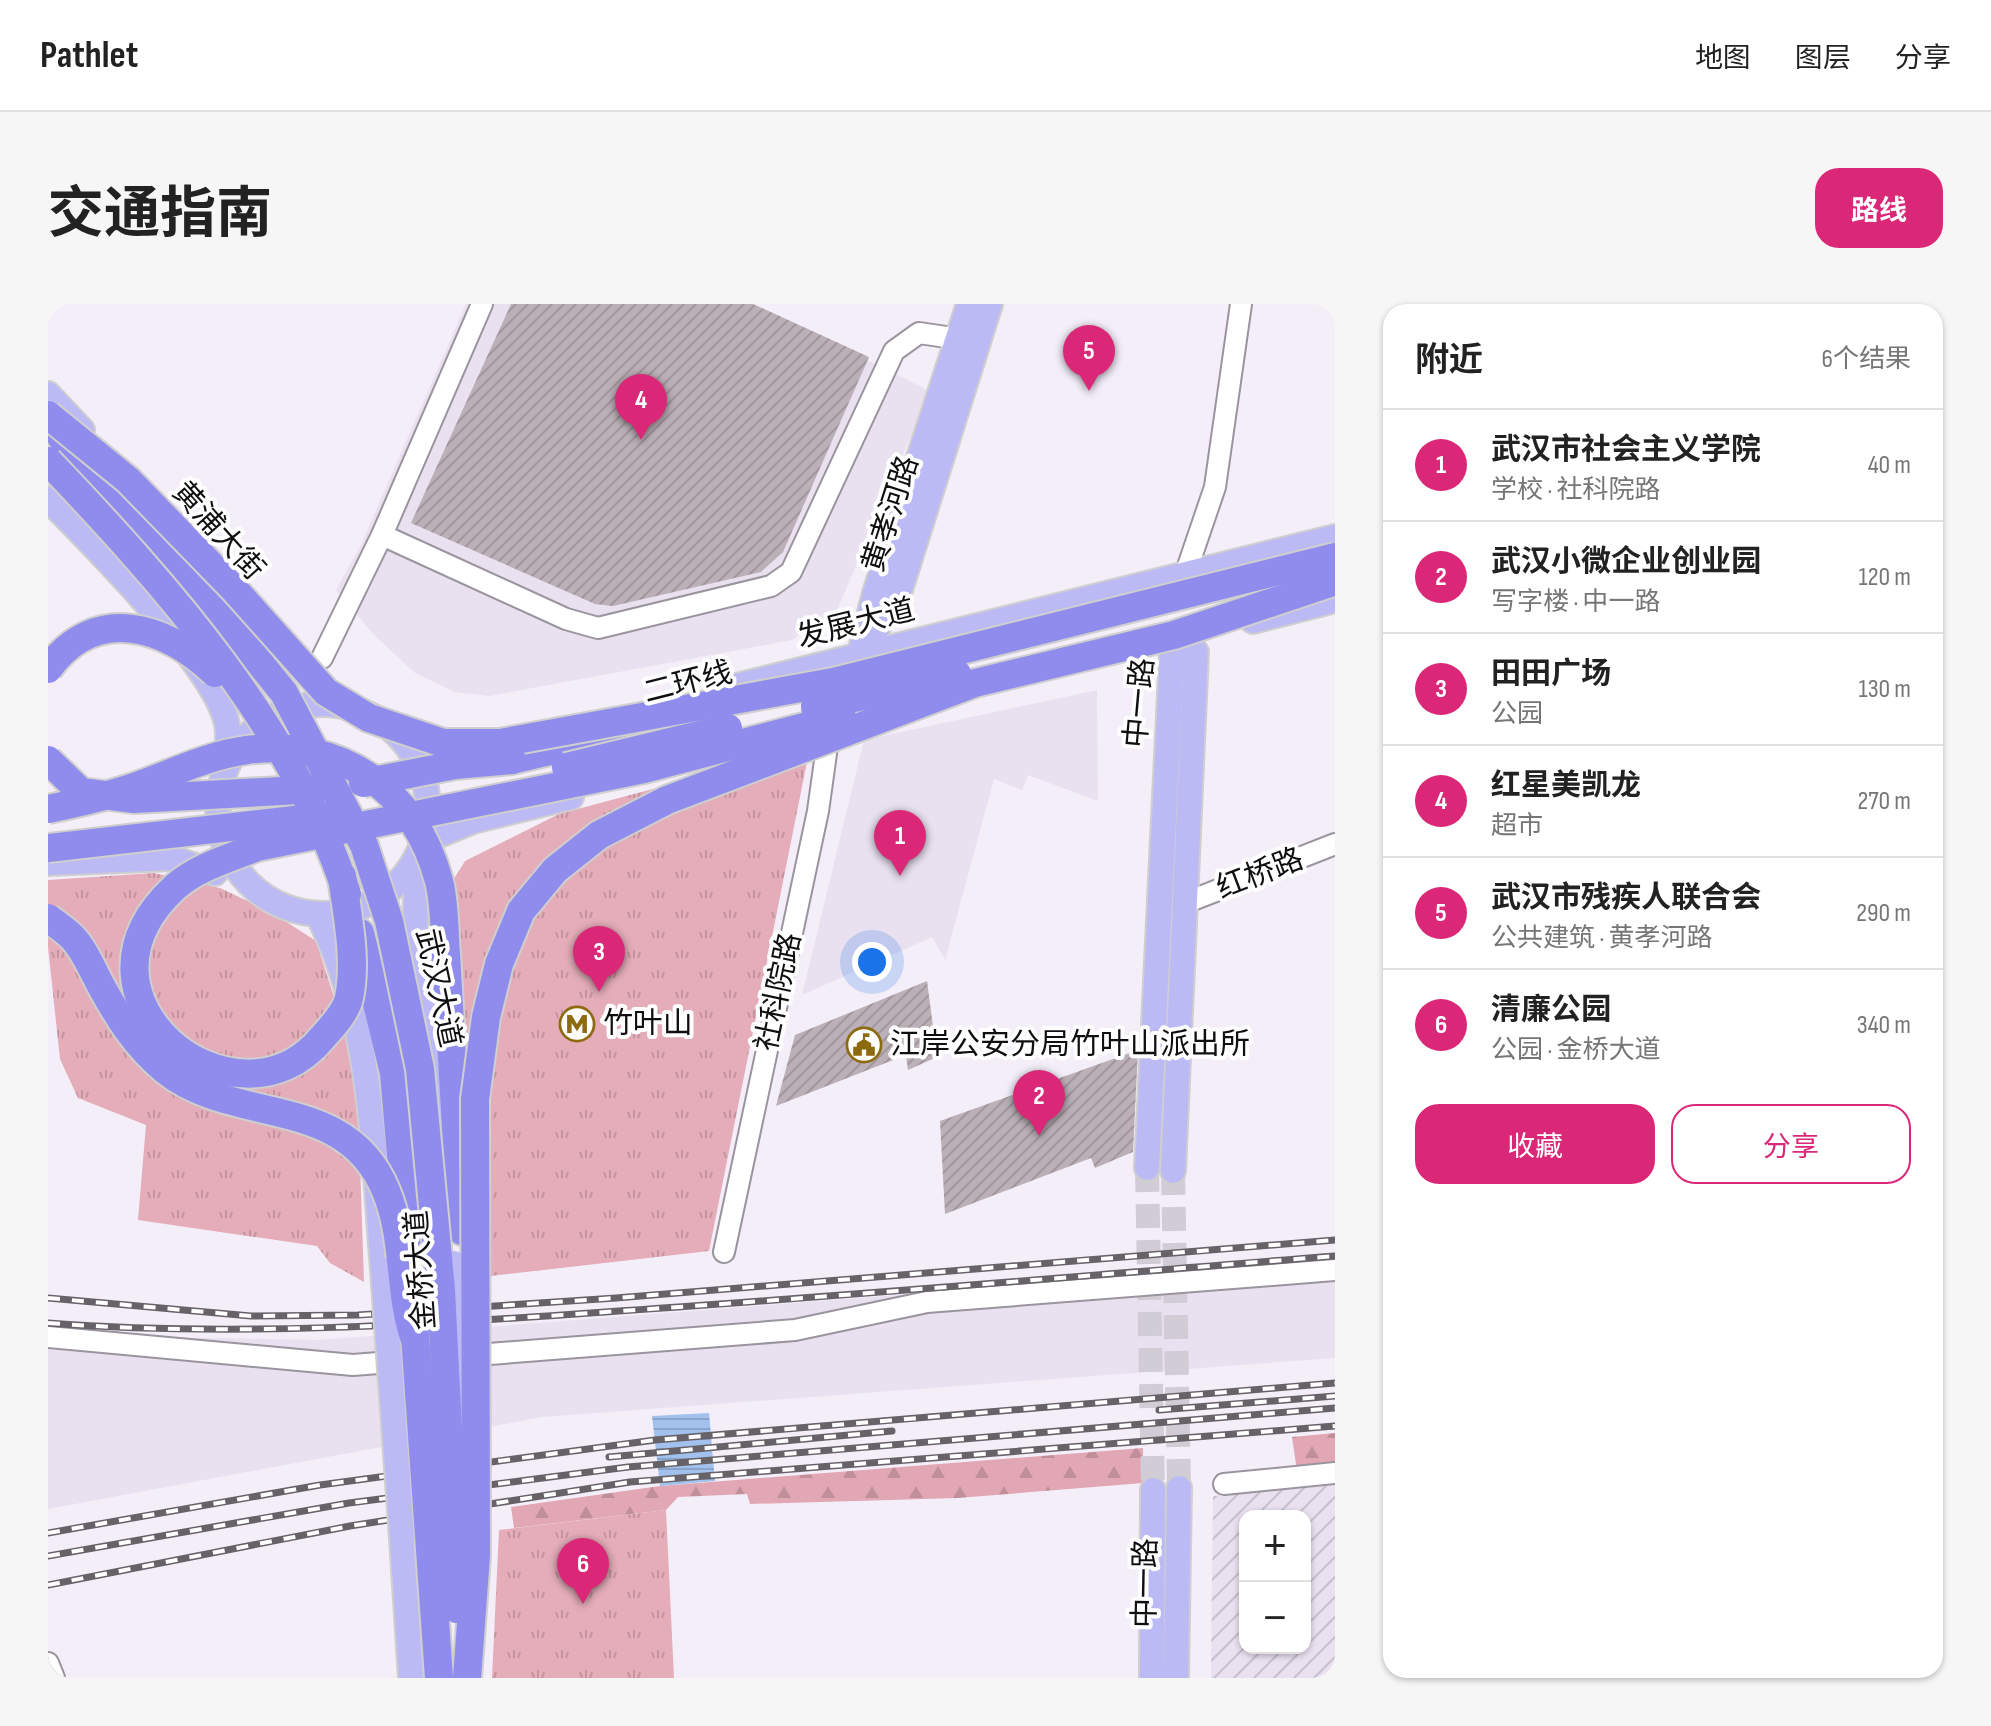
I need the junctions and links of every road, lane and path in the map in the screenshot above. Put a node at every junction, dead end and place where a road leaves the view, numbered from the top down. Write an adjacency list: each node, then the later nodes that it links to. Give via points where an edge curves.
1 (969, 304): 5 (main road, 黄孝河路)
2 (990, 304): 16 (main road, 黄孝河路, via 898,596)
3 (1241, 304): 13 (street, via 1215,487)
4 (480, 310): 11 (street)
5 (960, 339): 11 (street, via 919,333 894,351 791,572 771,586 598,628 566,619); 16 (main road, 黄孝河路, via 875,593)
6 (48, 394): 22 (main road, 黄浦大街, via 304,675)
7 (48, 415): 19 (highway, bridge, via 128,480 326,692 369,718 404,731 443,743 500,743)
8 (48, 424): 55 (highway, 武汉大道, bridge, via 284,693 331,778 374,873 420,1069 442,1305)
9 (48, 461): 21 (highway, 武汉大道, bridge, via 112,528 224,662)
10 (48, 499): 27 (main road, via 212,685 227,722)
11 (382, 535): 17 (street)
12 (1335, 537): 13 (main road, 发展大道)
13 (1185, 575): 15 (main road); 16 (main road, 发展大道)
14 (1334, 580): 15 (main road); 19 (highway, 二环线, bridge); 20 (highway, bridge, via 1174,635); 32 (highway, 二环线, bridge, via 502,782 340,815)
15 (1186, 639): 24 (main road); 37 (main road, 中一路, via 1196,652); 40 (main road, 中一路, via 1172,653)
16 (859, 657): 23 (main road, 发展大道, via 543,728 489,735 430,734); 24 (main road)
17 (322, 658)
18 (48, 669): 21 (highway, bridge, via 64,647 87,633 121,628 152,632 191,650)
19 (833, 682): 26 (highway, 二环线, bridge)
20 (975, 683): 35 (highway, bridge, via 644,769 257,847 206,868 176,886 155,910 135,959 137,990 148,1019 165,1040 187,1058 246,1071 294,1062 316,1045 349,1000 352,952); 46 (highway, bridge, via 667,800 599,835 555,870 521,911 499,964 486,1017 475,1099)
21 (251, 706): 35 (highway, 武汉大道, bridge, via 294,775)
22 (345, 706): 23 (main road); 27 (main road, via 317,704 276,715 243,740)
23 (388, 725): 33 (main road, via 420,766 427,790 429,816)
24 (829, 732): 33 (main road, via 473,821); 42 (street, 社科院路, via 818,811)
25 (48, 760): 26 (highway, bridge, via 81,792 134,799 346,787 455,765)
26 (512, 760): 30 (highway, 二环线, bridge, via 329,798)
27 (227, 764): 28 (main road)
28 (219, 789): 29 (main road); 36 (main road, via 218,824 229,858)
29 (48, 808): 46 (highway, bridge, via 133,787 206,760 289,747 370,774 410,818 428,848 440,885)
30 (48, 830)
31 (1335, 844): 37 (street, 红桥路)
32 (48, 848)
33 (421, 850): 38 (main road, via 399,882 376,901 348,912); 57 (main road, 金桥大道, bridge, via 415,937 436,1063 454,1263)
34 (48, 863): 36 (main road, via 172,858)
35 (342, 876): 45 (highway, 武汉大道, bridge, via 394,1073)
36 (251, 887): 38 (main road, via 282,906)
37 (1185, 903): 41 (main road, 中一路)
38 (318, 915): 53 (main road, 金桥大道, bridge, via 337,951 370,1107)
39 (48, 918): 45 (highway, bridge, via 74,938 125,1028 168,1073 193,1088 294,1114 336,1132 360,1150 386,1191 399,1245 405,1311)
40 (1147, 1168)
41 (1173, 1171)
42 (724, 1252)
43 (1335, 1270): 44 (street, via 927,1302 795,1330 353,1365)
44 (48, 1337)
45 (415, 1340): 54 (highway, 武汉大道, bridge)
46 (474, 1349): 56 (highway, bridge, via 476,1555)
47 (1335, 1473): 48 (street)
48 (1224, 1484)
49 (1179, 1488): 59 (main road, 中一路)
50 (1153, 1490): 58 (main road, 中一路)
51 (48, 1663): 52 (street)
52 (54, 1678)
53 (411, 1678)
54 (439, 1678)
55 (460, 1678)
56 (467, 1678)
57 (478, 1678)
58 (1152, 1678)
59 (1176, 1678)

